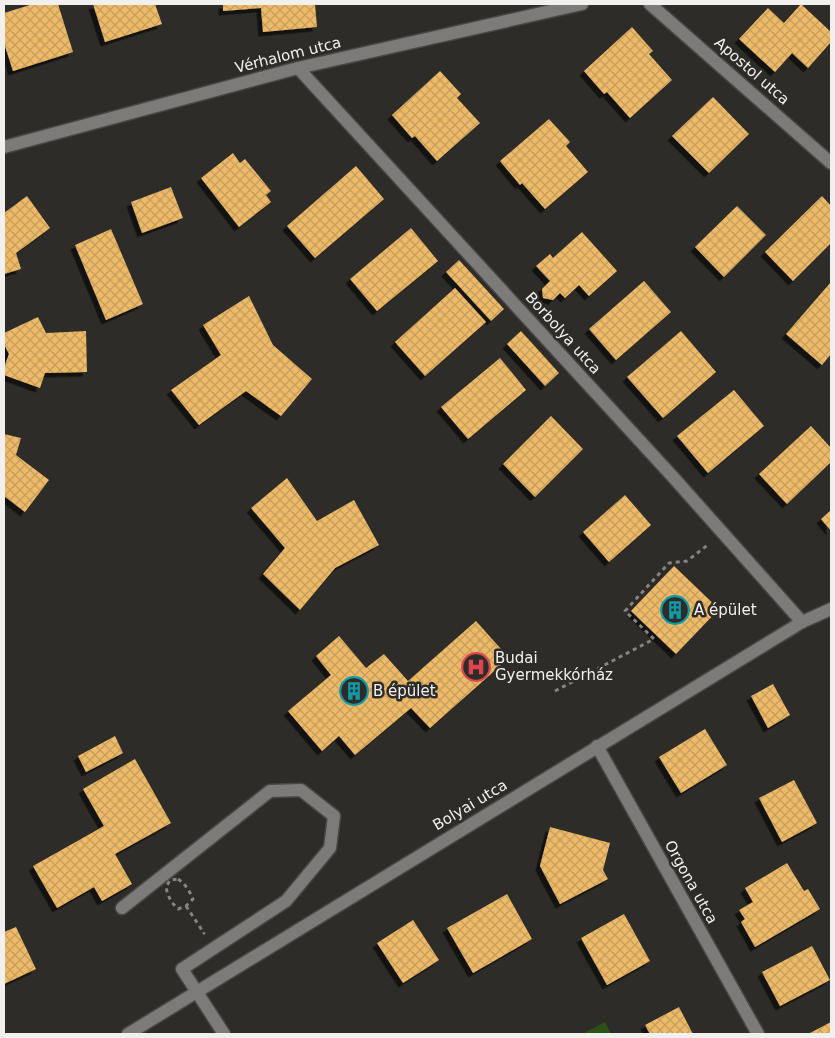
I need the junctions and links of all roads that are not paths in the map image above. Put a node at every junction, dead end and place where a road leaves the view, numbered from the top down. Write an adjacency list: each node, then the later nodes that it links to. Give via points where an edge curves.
1 (582, 4): 3 (street, Vérhalom utca)
2 (650, 4): 5 (street, Apostol utca)
3 (298, 68): 4 (street, Vérhalom utca); 7 (street, Borbolya utca)
4 (4, 146)
5 (831, 163)
6 (831, 609): 7 (street, Bolyai utca)
7 (802, 622): 8 (street, Bolyai utca)
8 (597, 746): 10 (street, Bolyai utca); 13 (street, Orgona utca)
9 (122, 908): 10 (street, via 270,791 301,790 334,816 330,848 286,901 182,969)
10 (197, 993): 11 (street, Bolyai utca); 12 (street)
11 (128, 1034)
12 (224, 1034)
13 (758, 1034)

